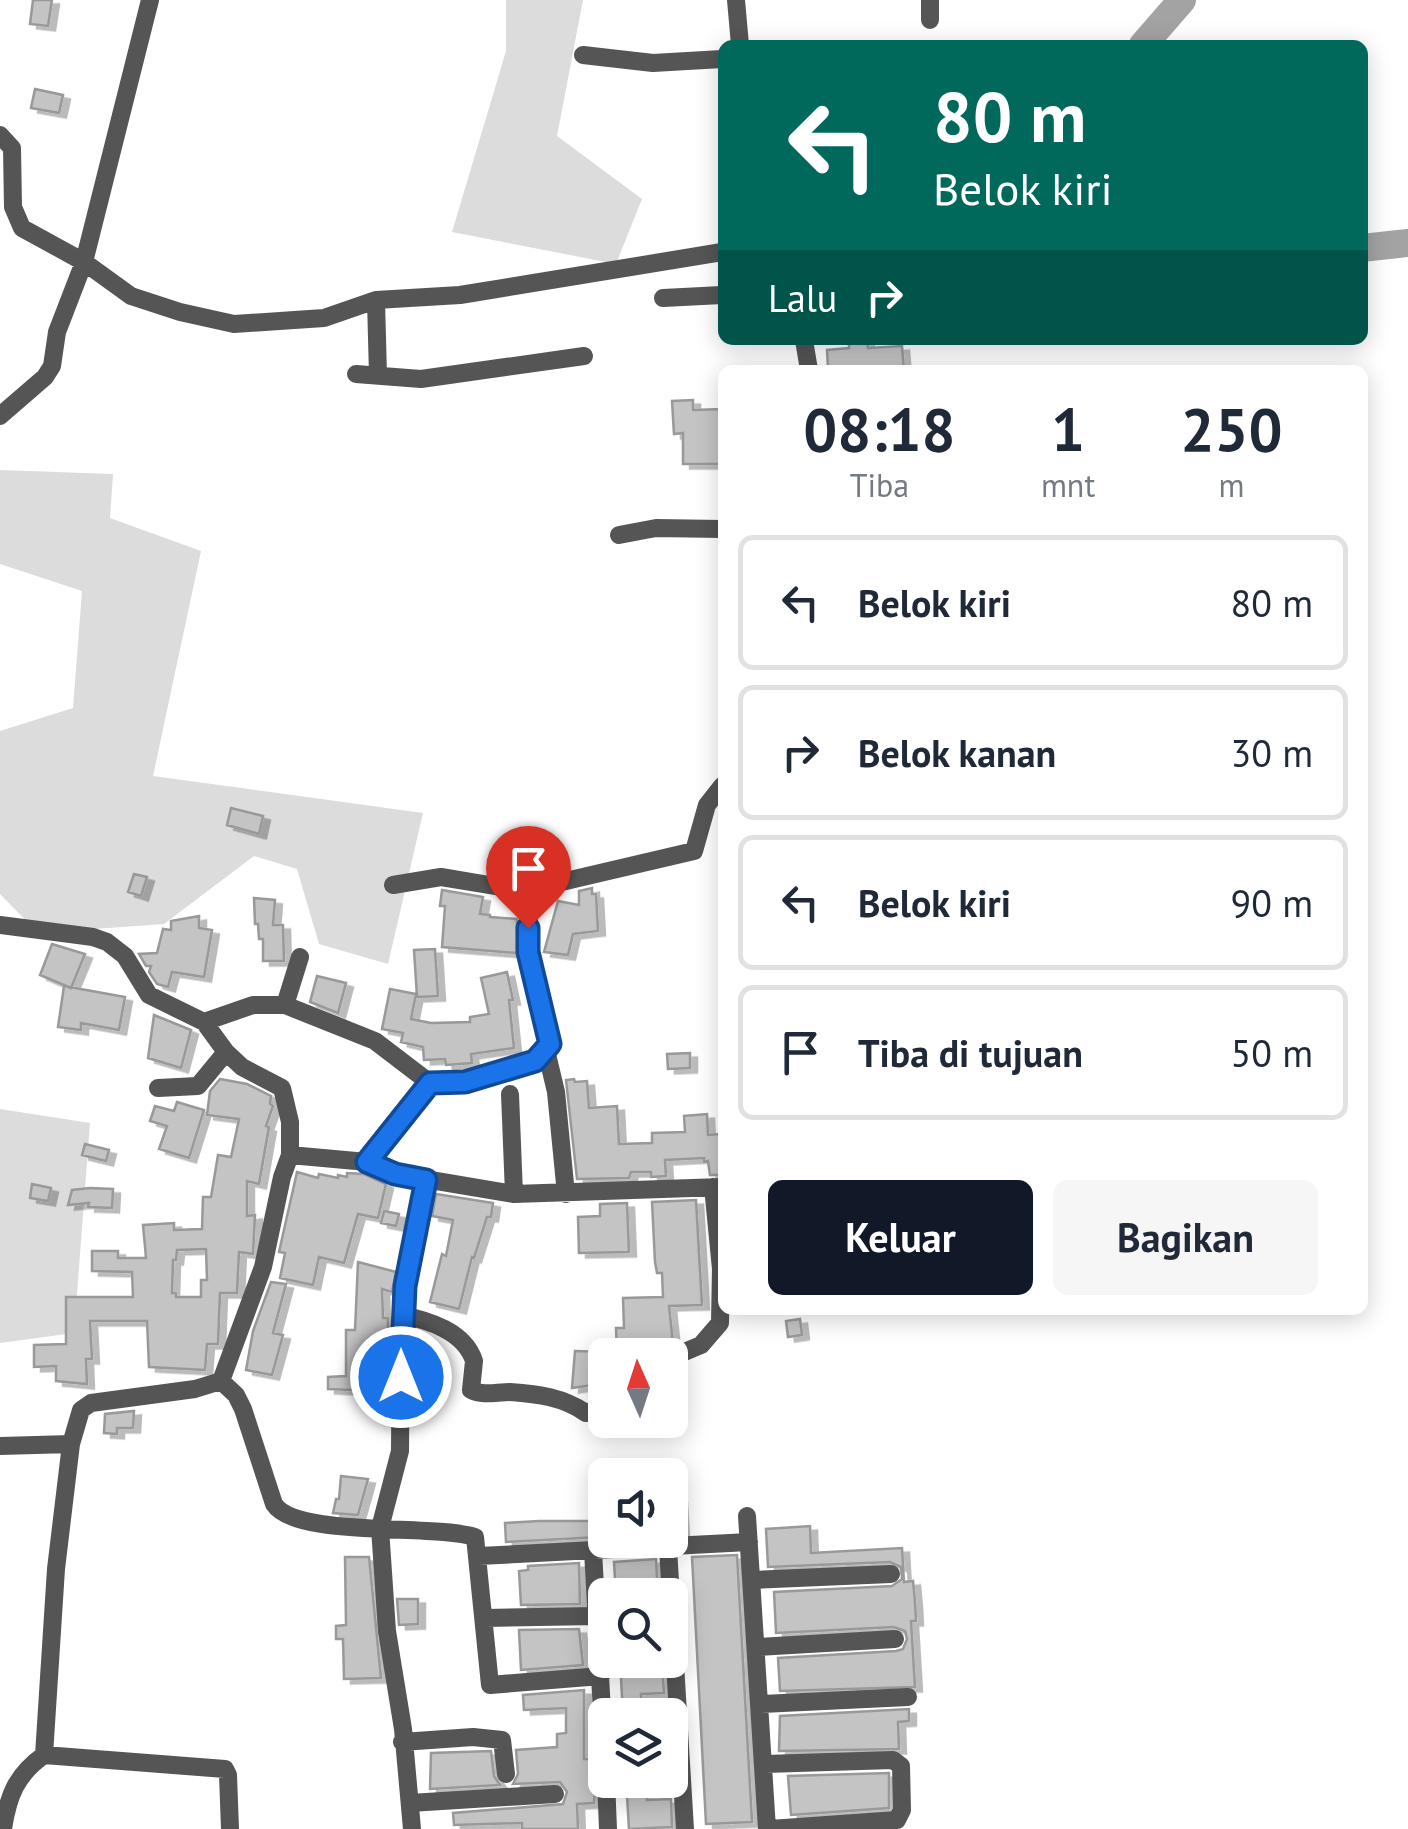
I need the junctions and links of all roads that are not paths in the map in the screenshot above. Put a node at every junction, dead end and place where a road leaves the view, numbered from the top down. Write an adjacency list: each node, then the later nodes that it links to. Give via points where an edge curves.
1 (150, 0): 10 (street)
2 (736, 0): 5 (street)
3 (930, 0): 4 (street)
4 (930, 20)
5 (740, 40)
6 (583, 55): 7 (street, via 640,62)
7 (718, 59)
8 (0, 135): 10 (street, via 12,148 12,207 22,228)
9 (718, 253): 13 (street, via 460,294)
10 (84, 262): 13 (street, via 130,296 234,324 324,318); 17 (street, via 50,372)
11 (718, 295): 12 (street)
12 (664, 298)
13 (376, 300): 16 (street)
14 (584, 356): 16 (street, via 450,376)
15 (356, 374): 16 (street)
16 (378, 376)
17 (0, 416)
18 (718, 530): 19 (street, via 656,528)
19 (619, 535)
20 (718, 791): 22 (street, via 707,805 694,851)
21 (393, 885): 22 (street, via 442,877)
22 (537, 893): 27 (street, via 528,952 550,1044)
23 (0, 926): 26 (street, via 107,942 125,956 149,995)
24 (300, 957): 25 (street)
25 (285, 1006): 26 (street, via 254,1005); 29 (street, via 375,1041)
26 (204, 1022): 28 (street)
27 (546, 1050): 29 (street, via 535,1061 465,1082); 37 (street)
28 (226, 1052): 30 (street, via 196,1087); 32 (street, via 286,1094)
29 (430, 1083): 33 (street)
30 (158, 1088)
31 (510, 1094): 36 (street)
32 (290, 1155): 33 (street); 41 (street, via 264,1268)
33 (367, 1162): 34 (street)
34 (426, 1180): 36 (street); 38 (street)
35 (718, 1187): 37 (street)
36 (514, 1194): 37 (street)
37 (566, 1194)
38 (402, 1315): 42 (street, via 422,1318 461,1340 474,1362 470,1381 476,1394 554,1397); 46 (street, via 400,1450)
39 (720, 1315): 40 (street, via 701,1344)
40 (688, 1350)
41 (222, 1381): 43 (street, via 85,1406); 46 (street, via 243,1409 282,1514)
42 (588, 1412)
43 (71, 1444): 44 (street); 62 (street)
44 (0, 1446)
45 (747, 1516): 47 (street)
46 (380, 1528): 50 (street, via 472,1535); 61 (street)
47 (749, 1542): 48 (street); 53 (street)
48 (688, 1547)
49 (588, 1551): 50 (street)
50 (479, 1556): 55 (street)
51 (669, 1558): 72 (street)
52 (891, 1574): 53 (street)
53 (753, 1580): 57 (street)
54 (588, 1616): 55 (street)
55 (485, 1618): 58 (street, via 490,1685)
56 (895, 1639): 57 (street)
57 (757, 1647): 60 (street)
58 (588, 1677)
59 (908, 1697): 60 (street)
60 (761, 1704): 63 (street)
61 (402, 1742): 64 (street, via 502,1740); 67 (street)
62 (44, 1756): 68 (street, via 16,1780); 69 (street, via 225,1769)
63 (765, 1764): 73 (street); 73 (street, via 893,1760 901,1766 897,1820)
64 (506, 1774)
65 (555, 1794): 67 (street)
66 (607, 1798): 71 (street)
67 (410, 1804): 70 (street)
68 (3, 1829)
69 (230, 1829)
70 (412, 1829)
71 (608, 1829)
72 (686, 1829)
73 (769, 1829)

